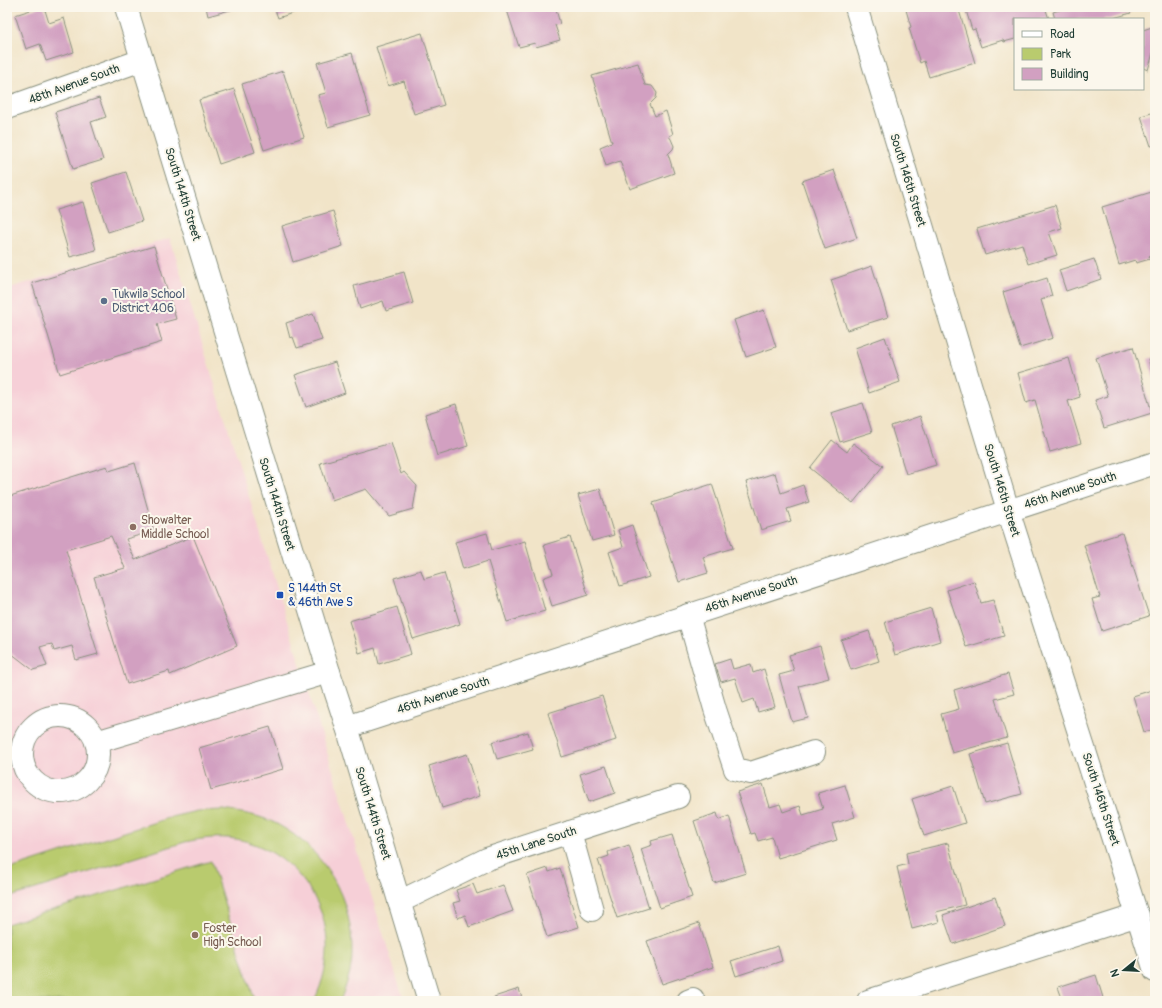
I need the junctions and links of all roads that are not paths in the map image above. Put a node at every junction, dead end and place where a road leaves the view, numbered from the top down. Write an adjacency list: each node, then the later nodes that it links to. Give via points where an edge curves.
1 (126, 7): 3 (street, South 144th Street)
2 (856, 7): 6 (street, South 146th Street)
3 (142, 60): 4 (street, 48th Avenue South); 8 (street, South 144th Street)
4 (7, 108)
5 (1155, 463): 6 (street, 46th Avenue South)
6 (1008, 510): 7 (street, 46th Avenue South); 16 (street, South 146th Street)
7 (688, 615): 9 (street, 46th Avenue South); 11 (street, via 735,769 751,773)
8 (329, 672): 9 (street, South 144th Street); 10 (street)
9 (347, 727): 14 (street, South 144th Street)
10 (96, 742)
11 (814, 752)
12 (678, 797): 13 (street, 45th Lane South)
13 (570, 832): 14 (street, 45th Lane South, via 487,859); 15 (street)
14 (399, 902): 19 (street, South 144th Street)
15 (592, 910)
16 (1138, 915): 17 (street, South 146th Street); 20 (street)
17 (1151, 945): 18 (street, South 146th Street)
18 (1155, 971)
19 (428, 1001)
20 (868, 1001)

